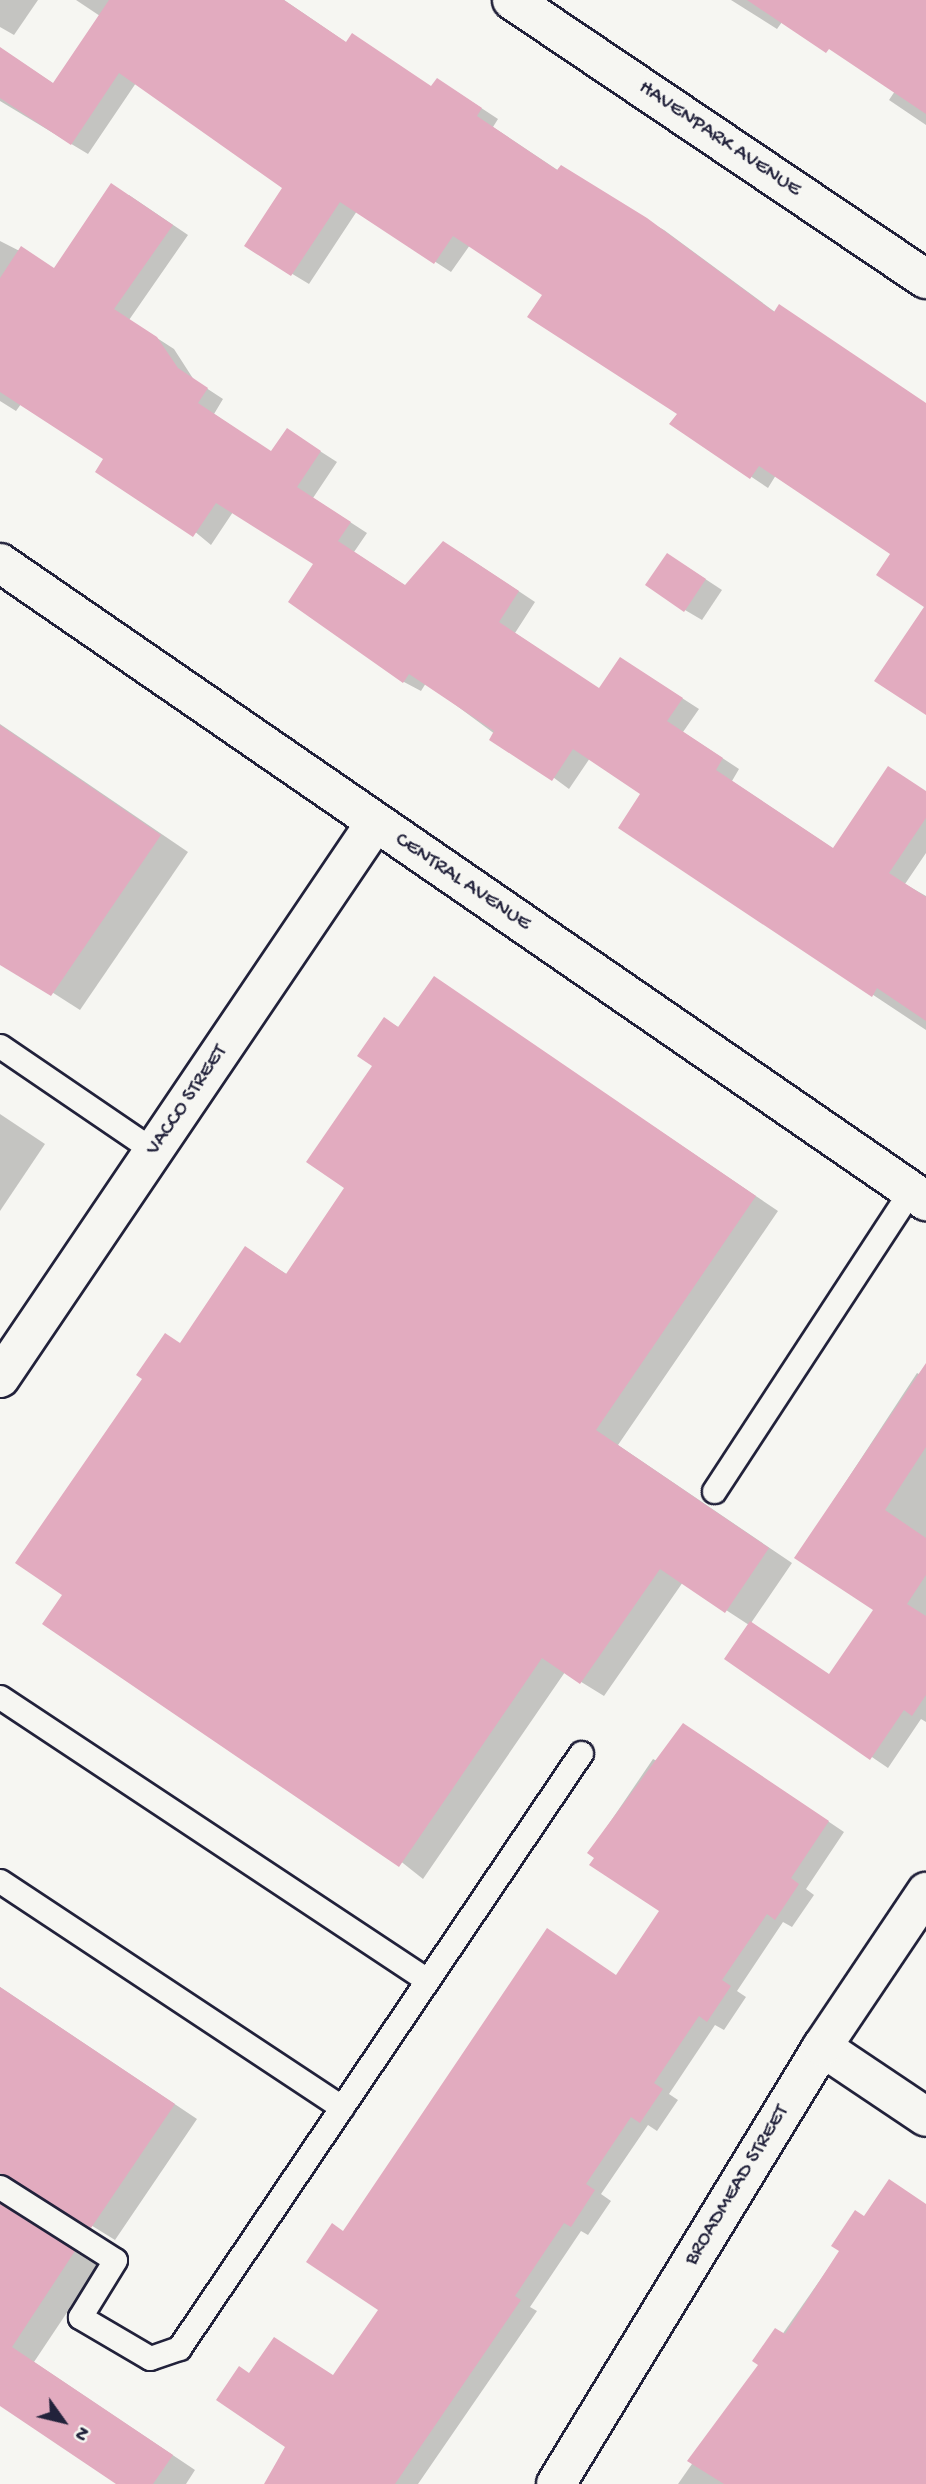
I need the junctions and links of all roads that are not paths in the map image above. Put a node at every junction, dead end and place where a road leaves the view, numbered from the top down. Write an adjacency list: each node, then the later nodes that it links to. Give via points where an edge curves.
1 (512, 0): 2 (street, HAVENPARK AVENUE)
2 (926, 279)
3 (0, 563): 4 (street, CENTRAL AVENUE)
4 (375, 823): 6 (street, VACCO STREET); 7 (street, CENTRAL AVENUE)
5 (0, 1046): 6 (lane)
6 (154, 1151): 8 (street, VACCO STREET)
7 (918, 1196): 9 (lane)
8 (0, 1378)
9 (714, 1491)
10 (0, 1697): 14 (lane)
11 (581, 1753): 14 (lane)
12 (0, 1881): 16 (lane)
13 (926, 1892): 15 (street, BROADMEAD STREET)
14 (428, 1980): 16 (lane)
15 (822, 2047): 17 (street); 19 (street, BROADMEAD STREET)
16 (342, 2107): 18 (lane, via 179,2348 150,2358 80,2317 115,2260)
17 (926, 2117)
18 (0, 2187)
19 (556, 2484)

